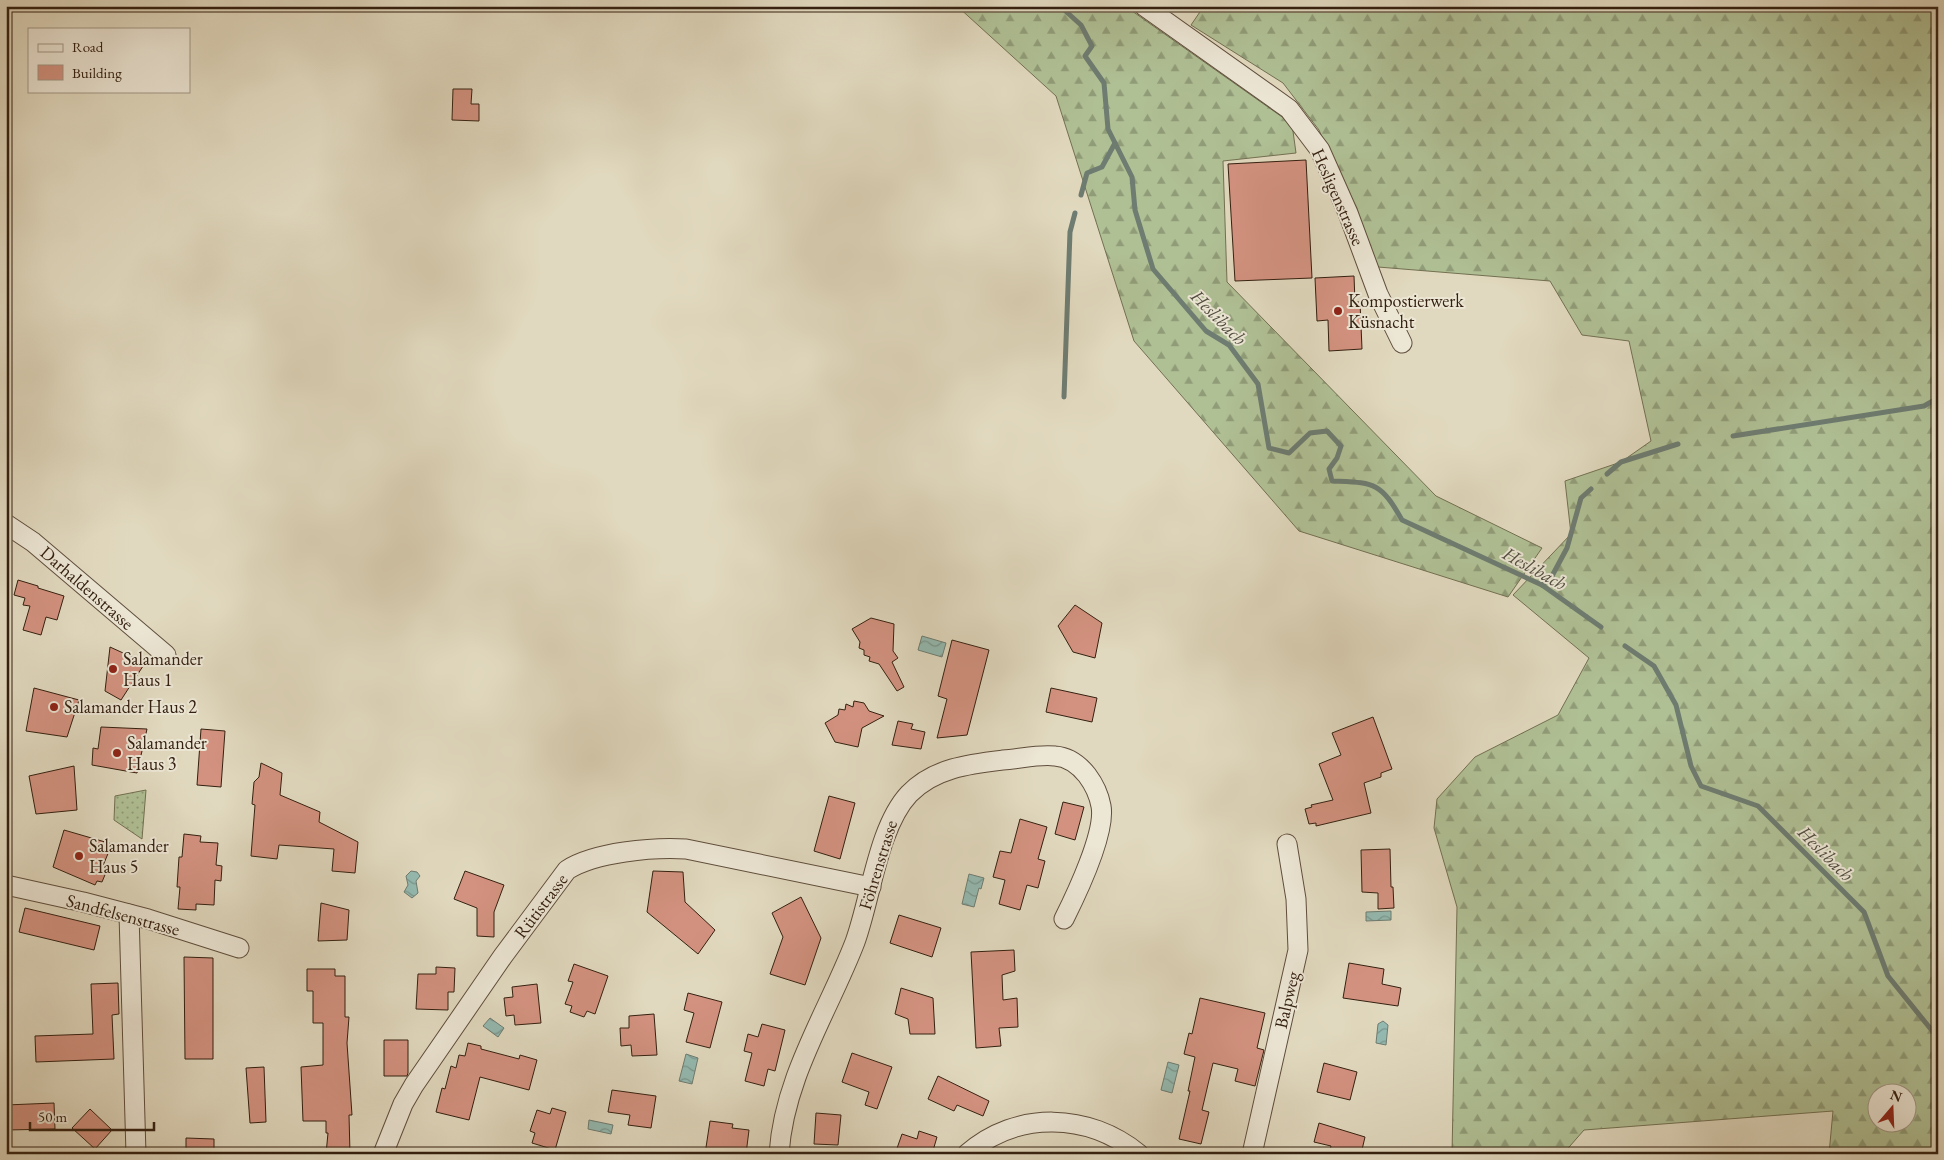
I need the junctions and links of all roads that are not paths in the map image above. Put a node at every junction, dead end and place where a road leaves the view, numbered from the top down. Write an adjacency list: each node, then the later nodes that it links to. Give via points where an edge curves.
1 (1144, 6): 2 (street, Hesligenstrasse, via 1289,109 1320,150 1378,294)
2 (1402, 343)
3 (6, 524): 4 (street, Darhaldenstrasse, via 33,542)
4 (166, 656)
5 (1287, 844): 16 (street, Balpweg, via 1296,899 1298,950)
6 (6, 885): 8 (street, Sandfelsenstrasse)
7 (871, 887): 9 (street, Föhrenstrasse, via 897,809 922,783 964,765 1057,756 1084,771 1101,806 1100,826 1088,864); 12 (street, Rütistrasse, via 686,849 634,851 578,863 567,870 503,956 414,1085); 13 (street, Föhrenstrasse, via 855,941 791,1092)
8 (129, 914): 10 (street, Sandfelsenstrasse); 11 (street)
9 (1064, 919)
10 (240, 948)
11 (136, 1154)
12 (383, 1154)
13 (779, 1154)
14 (967, 1154): 15 (street, via 995,1134 1013,1128 1065,1122 1101,1130)
15 (1139, 1154)
16 (1252, 1154)

